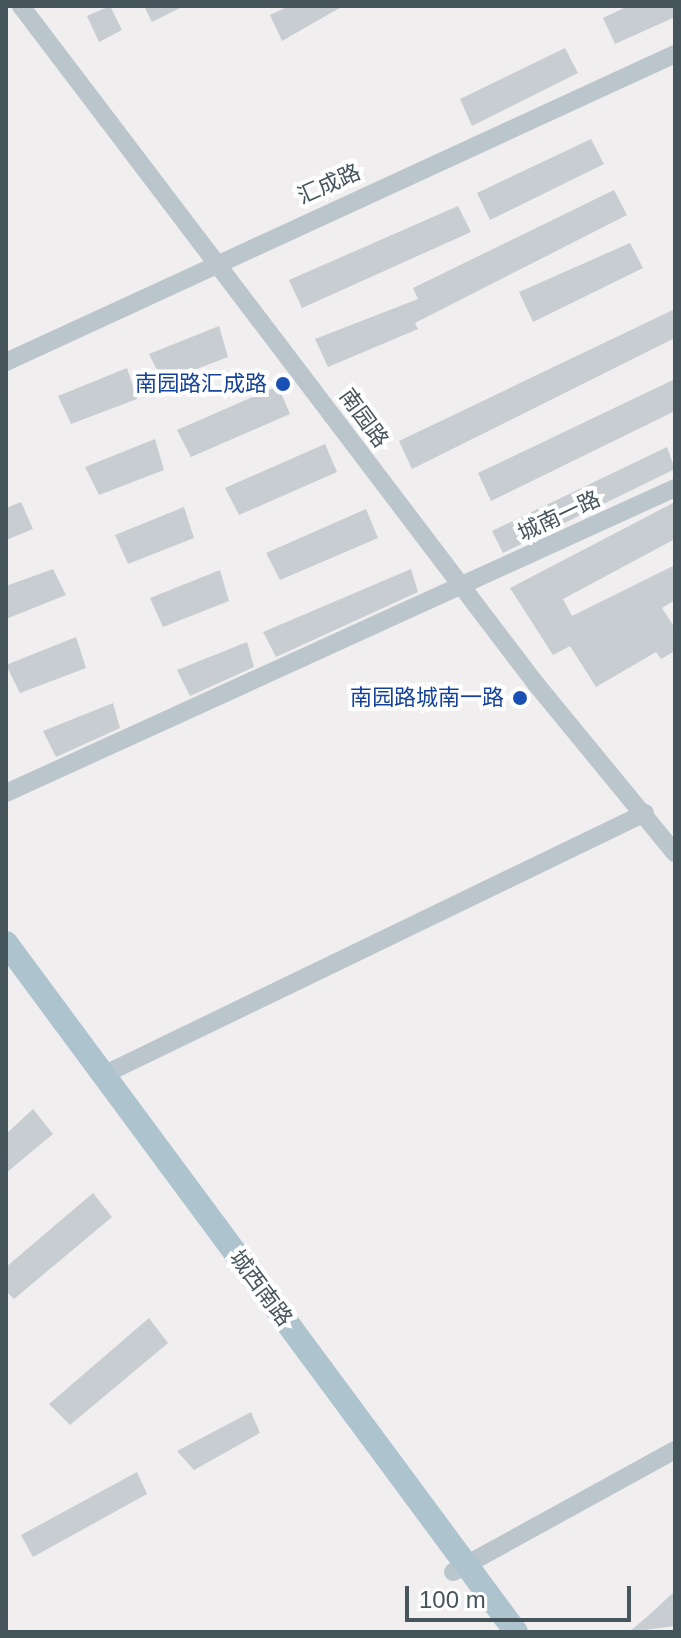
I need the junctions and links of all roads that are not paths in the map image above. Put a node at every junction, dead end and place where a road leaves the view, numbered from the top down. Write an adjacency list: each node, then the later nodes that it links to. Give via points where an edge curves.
1 (21, 6): 3 (street, 南园路)
2 (675, 54): 3 (street, 汇成路)
3 (218, 260): 4 (street, 汇成路); 6 (street, 南园路)
4 (6, 362)
5 (675, 488): 6 (street, 城南一路)
6 (463, 588): 7 (street, 城南一路); 8 (street, 南园路)
7 (6, 793)
8 (645, 813): 9 (street, 南园路); 12 (street)
9 (672, 842)
10 (6, 943): 12 (main road, 城西南路)
11 (6, 971): 14 (main road, 城西南路)
12 (103, 1075): 14 (main road, 城西南路)
13 (675, 1450): 14 (street)
14 (460, 1568): 15 (main road, 城西南路); 16 (main road, 城西南路)
15 (498, 1632)
16 (516, 1632)

